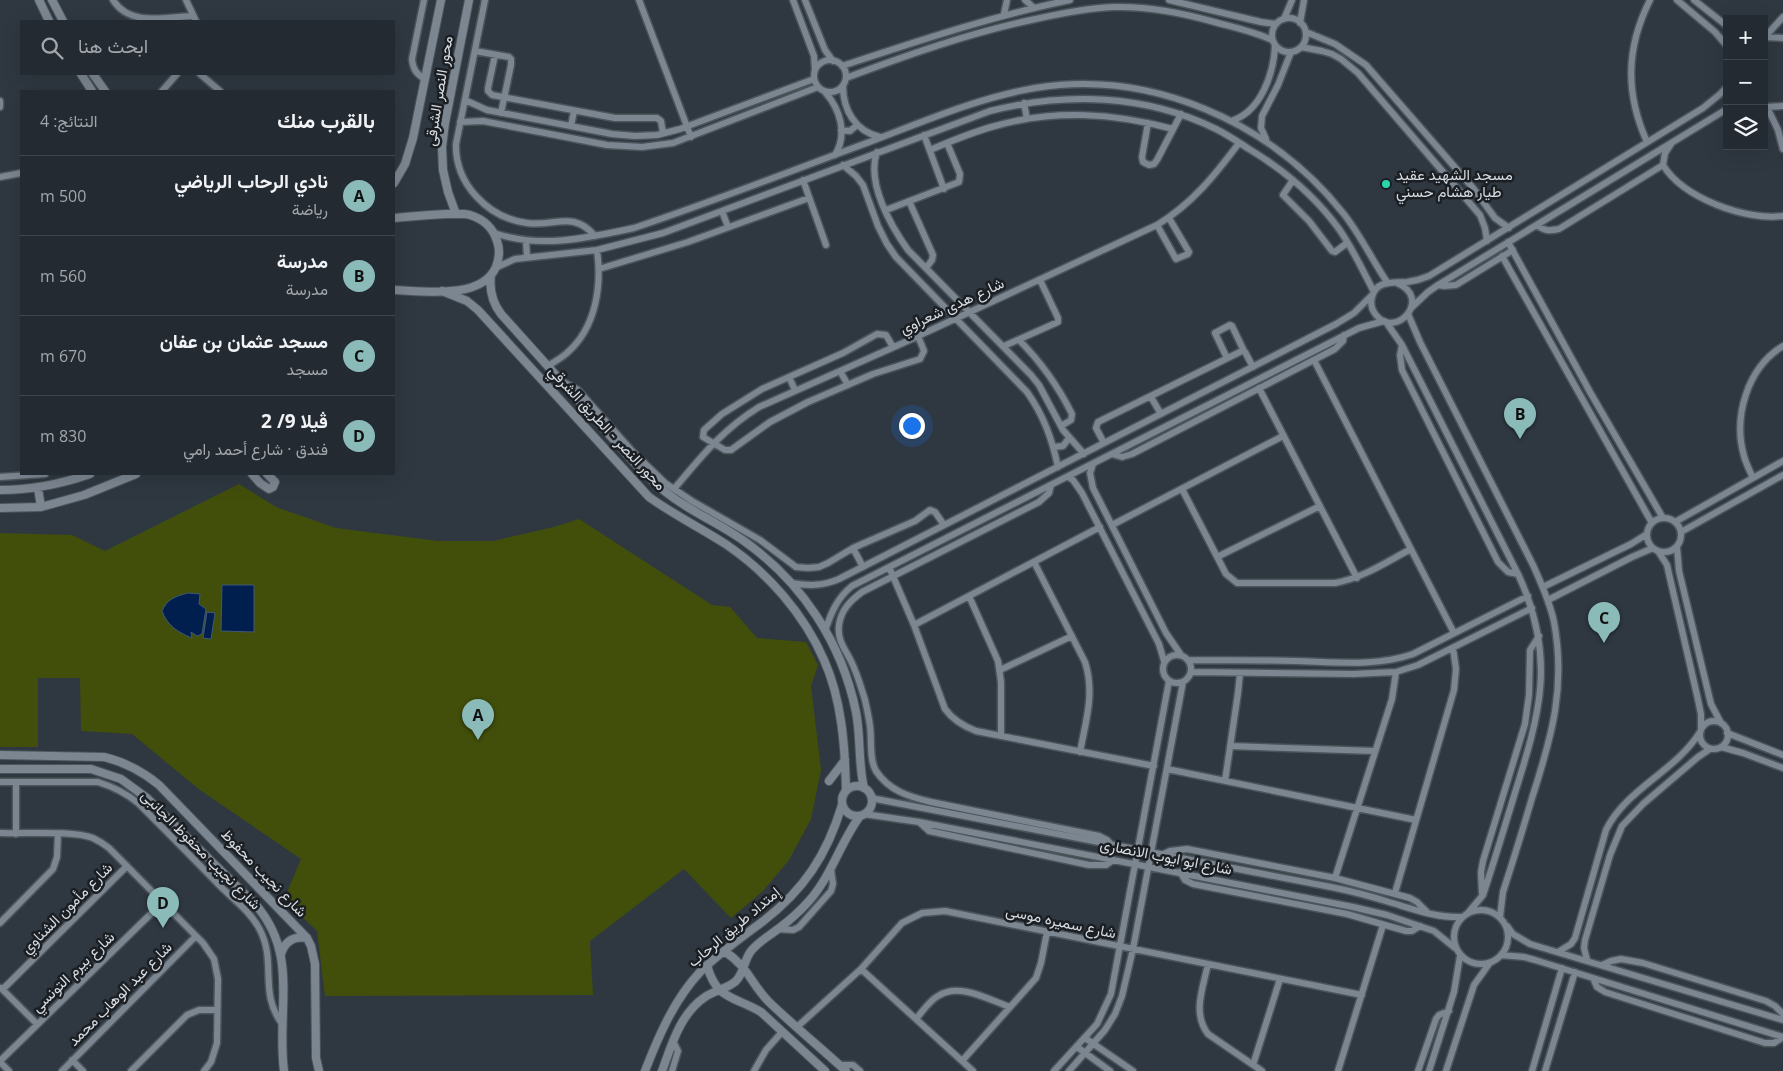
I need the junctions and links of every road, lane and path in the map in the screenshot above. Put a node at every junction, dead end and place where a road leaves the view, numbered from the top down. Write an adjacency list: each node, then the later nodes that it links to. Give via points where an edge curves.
1 (39, 0): 26 (street)
2 (52, 0): 27 (street)
3 (113, 0): 24 (street, via 123,12 138,18)
4 (186, 0): 24 (street)
5 (424, 0): 48 (street, via 413,67 418,75)
6 (441, 0): 48 (street, محور النصر الشرقى)
7 (469, 0): 107 (street, محور النصر الشرقى, via 442,147 443,170)
8 (485, 0): 38 (street)
9 (639, 0): 79 (street)
10 (793, 0): 43 (street, via 814,56)
11 (805, 0): 41 (street, via 825,50)
12 (1007, 0): 22 (street)
13 (1025, 0): 21 (street)
14 (1070, 0): 21 (street)
15 (1169, 0): 30 (street)
16 (1292, 0): 25 (street)
17 (1304, 0): 28 (street)
18 (1650, 0): 87 (street, via 1637,30 1631,71 1634,107)
19 (1677, 0): 35 (street)
20 (1694, 0): 29 (street)
21 (1033, 8): 22 (street)
22 (1004, 14): 42 (street)
23 (1783, 17): 32 (street)
24 (195, 18)
25 (1284, 19): 28 (street, via 1293,18); 30 (street)
26 (49, 20)
27 (62, 20)
28 (1300, 23): 31 (street)
29 (1723, 23)
30 (1276, 24): 36 (street, via 1272,31)
31 (1306, 32): 37 (street); 114 (street, via 1335,44 1366,65 1468,182 1495,218)
32 (1768, 33)
33 (1768, 37): 34 (street)
34 (1783, 38)
35 (1723, 41)
36 (1274, 43): 39 (street); 50 (street, via 1258,34 1177,12 1114,7 1011,24 907,55); 74 (street, via 1271,72 1259,97 1246,113)
37 (1301, 47): 39 (street); 119 (street, via 1332,54 1363,78 1480,215)
38 (475, 51): 40 (street); 60 (street)
39 (1291, 52): 90 (street, via 1262,116 1262,132)
40 (495, 55): 59 (street, via 488,91); 59 (street, via 509,57 512,62)
41 (833, 61): 42 (street); 43 (street, via 824,61)
42 (842, 66): 50 (street)
43 (815, 70): 49 (street)
44 (82, 75): 53 (street)
45 (95, 75): 54 (street)
46 (176, 75): 55 (street)
47 (201, 75): 56 (street)
48 (425, 78): 101 (street, محور النصر الشرقى, via 413,138 405,164)
49 (814, 78): 52 (street); 79 (street)
50 (846, 78): 51 (street)
51 (843, 86): 58 (street, via 833,92); 77 (street, via 846,103)
52 (818, 87): 58 (street); 84 (street)
53 (91, 90)
54 (104, 90)
55 (163, 90)
56 (219, 90)
57 (1723, 91): 87 (street, via 1712,102)
58 (825, 92): 80 (street, via 836,108)
59 (505, 98): 68 (street); 70 (street)
60 (465, 100): 70 (street); 75 (street)
61 (0, 102): 65 (street)
62 (1024, 103): 71 (street, via 1103,99); 72 (street); 73 (street)
63 (968, 105): 72 (street); 74 (street, via 1034,88 1070,84 1107,85 1194,104); 85 (street)
64 (1783, 106): 66 (street)
65 (0, 107)
66 (1768, 107)
67 (1723, 110): 88 (street)
68 (574, 111): 78 (street); 82 (street, via 615,118 657,118 661,121)
69 (1768, 111): 91 (street)
70 (501, 113): 78 (street)
71 (1180, 114): 81 (street); 86 (street)
72 (973, 116): 83 (street)
73 (1027, 119): 76 (street, via 1093,114); 89 (street, via 994,126)
74 (1231, 121): 90 (street)
75 (460, 122): 84 (street, via 483,121 625,147 660,146); 116 (street, via 456,144 458,165 467,184 482,203 519,222 577,222)
76 (1148, 123): 81 (street); 81 (street, via 1142,157 1147,165 1156,162)
77 (856, 125): 80 (street, via 850,131); 85 (street)
78 (571, 126): 82 (street, via 634,136)
79 (687, 126): 82 (street); 84 (street)
80 (841, 130): 94 (street)
81 (1173, 130)
82 (663, 133)
83 (924, 134): 92 (street); 93 (street)
84 (691, 137)
85 (881, 137): 94 (street)
86 (1239, 142): 100 (street); 110 (street, شارع هدى شعراوي, via 1201,190)
87 (1647, 142): 114 (street)
88 (1672, 142): 96 (street); 112 (street)
89 (947, 143): 92 (street); 102 (street, via 960,178 957,184)
90 (1270, 144): 132 (street, via 1316,183 1344,214)
91 (1783, 149)
92 (930, 150): 102 (street)
93 (877, 152): 95 (street); 106 (street, via 873,174)
94 (835, 154): 116 (street, via 666,218)
95 (843, 165): 99 (street); 121 (street, via 863,185)
96 (1663, 166): 108 (street, via 1682,186 1722,207 1764,216); 112 (street, via 1559,230 1542,230)
97 (20, 173): 98 (street)
98 (0, 177)
99 (803, 180): 103 (street); 105 (street)
100 (1293, 180): 122 (street, via 1328,216); 122 (street, via 1283,195 1332,251)
101 (395, 181)
102 (944, 189): 104 (street)
103 (809, 198): 113 (street); 123 (street)
104 (909, 201): 106 (street); 128 (street, via 933,255)
105 (722, 210): 113 (street); 124 (street, via 655,235)
106 (886, 210): 117 (street)
107 (456, 214): 109 (street); 115 (street, via 478,218)
108 (1783, 216)
109 (395, 218)
110 (1169, 218): 111 (street, شارع هدى شعراوي); 111 (street, via 1188,254 1176,259)
111 (1157, 225): 131 (street, شارع هدى شعراوي)
112 (1537, 225): 120 (street)
113 (728, 227): 129 (street)
114 (1509, 228): 119 (street)
115 (494, 233): 118 (street); 130 (street, محور النصر - الطريق الشرقي, via 498,262)
116 (595, 236): 118 (street)
117 (898, 236): 121 (street); 128 (street)
118 (526, 241): 127 (street)
119 (1487, 241): 133 (street, via 1429,276)
120 (1508, 242): 125 (street); 134 (street)
121 (887, 244): 140 (street, via 901,263)
122 (1347, 244): 137 (street)
123 (826, 245)
124 (597, 250): 127 (street); 129 (street)
125 (1513, 250): 126 (street); 192 (street)
126 (1502, 256): 134 (street, via 1456,285); 194 (street)
127 (527, 258): 130 (street, via 509,261)
128 (926, 268): 139 (street)
129 (600, 269): 154 (street, via 597,297 588,323 576,344)
130 (493, 271): 136 (street, via 469,289); 150 (street, محور النصر - الطريق الشرقي, via 491,292 496,308)
131 (1040, 280): 139 (street, شارع هدى شعراوي); 144 (street, via 1058,322)
132 (1387, 282): 133 (street); 137 (street)
133 (1397, 282): 138 (street, via 1411,295)
134 (1438, 285): 138 (street)
135 (395, 290): 136 (street)
136 (442, 291): 153 (street, محور النصر - الطريق الشرقي, via 467,301 478,310)
137 (1373, 294): 141 (street, via 1372,308); 155 (street, via 1347,318)
138 (1410, 311): 141 (street, via 1396,322); 217 (street, via 1420,342)
139 (968, 312): 140 (street, شارع هدى شعراوي); 146 (street)
140 (956, 318): 143 (street, شارع هدى شعراوي); 169 (street, via 1027,392 1044,420)
141 (1385, 322): 142 (street); 145 (street)
142 (1344, 335): 152 (street, via 1340,345); 171 (street)
143 (918, 336): 148 (street, شارع هدى شعراوي); 159 (street, via 924,351 920,359)
144 (1019, 340): 146 (street); 164 (street, via 1044,367 1072,414 1071,420)
145 (1402, 345): 211 (street); 211 (street, via 1402,370 1498,562 1508,572)
146 (1004, 346): 164 (street, via 1039,385)
147 (1783, 346): 183 (street, via 1761,366 1748,386 1741,410 1740,436)
148 (892, 347): 156 (street, شارع هدى شعراوي); 157 (street, via 886,335 877,334)
149 (1244, 351): 151 (street); 151 (street, via 1230,325 1214,333); 155 (street)
150 (539, 355): 153 (street); 154 (street, محور النصر - الطريق الشرقي)
151 (1227, 358): 162 (street)
152 (1314, 360): 160 (street); 204 (street)
153 (528, 364): 249 (street, محور النصر - الطريق الشرقي, via 649,497 744,558 792,607 824,660 837,702)
154 (548, 366): 158 (street, محور النصر - الطريق الشرقي)
155 (1253, 367): 163 (street)
156 (840, 370): 159 (street); 161 (street, شارع هدى شعراوي)
157 (789, 377): 161 (street); 167 (street, via 749,396 713,421 702,434)
158 (562, 381): 186 (street, via 578,390 649,469); 198 (street, محور النصر - الطريق الشرقي, via 653,482 686,506)
159 (848, 385): 167 (street, via 770,422 734,449 725,450)
160 (1259, 388): 165 (street); 171 (street, via 1132,454 1122,457)
161 (795, 390): 167 (street, شارع هدى شعراوي, via 743,417)
162 (1150, 396): 163 (street); 168 (street, via 1098,422 1096,428)
163 (1160, 414): 168 (street)
164 (1061, 426): 166 (street)
165 (1283, 436): 187 (street); 189 (street)
166 (1069, 438): 169 (street, via 1063,446); 170 (street)
167 (713, 443): 186 (street, شارع هدى شعراوي)
168 (1104, 443): 170 (street)
169 (1054, 447): 174 (street)
170 (1084, 454): 174 (street)
171 (1112, 454): 173 (street)
172 (1783, 461): 183 (street)
173 (1092, 464): 181 (street); 196 (street, via 1093,488)
174 (1058, 467): 195 (street)
175 (34, 475): 182 (street)
176 (87, 475): 185 (street)
177 (134, 475): 191 (street)
178 (253, 475): 179 (street, via 268,489 275,482)
179 (268, 475)
180 (1783, 475): 199 (street)
181 (1068, 476): 184 (street); 197 (street, via 1078,486)
182 (0, 478)
183 (1753, 478): 193 (street)
184 (1050, 485): 206 (street); 213 (street, via 1048,493 1039,502)
185 (38, 488): 188 (street); 191 (street)
186 (674, 489): 198 (street)
187 (1182, 489): 196 (street); 207 (street)
188 (0, 490)
189 (1320, 506): 207 (street); 214 (street)
190 (0, 508): 191 (street)
191 (41, 508)
192 (1663, 518): 193 (street); 194 (street)
193 (1675, 522): 199 (street)
194 (1652, 523): 200 (street)
195 (944, 525): 201 (street); 203 (street, via 930,510 910,524)
196 (1112, 525): 228 (street, via 1169,639)
197 (1100, 527): 208 (street); 230 (street, via 1156,638)
198 (739, 532): 203 (street, via 760,540 796,567 819,567); 215 (street, محور النصر - الطريق الشرقي)
199 (1681, 532): 202 (street)
200 (1647, 534): 205 (street); 217 (street)
201 (906, 545): 206 (street); 209 (street)
202 (1677, 547): 205 (street, via 1670,552); 237 (street, via 1679,571 1710,698)
203 (853, 548): 209 (street)
204 (1411, 549): 214 (street); 224 (street)
205 (1655, 550): 220 (street, via 1632,557); 238 (street, via 1667,565 1697,694)
206 (913, 554): 210 (street)
207 (1217, 557): 214 (street, via 1229,578 1242,584 1335,582)
208 (1034, 562): 218 (street); 225 (street)
209 (863, 567): 212 (street)
210 (888, 567): 213 (street); 216 (street)
211 (1518, 574): 219 (street)
212 (846, 575): 215 (street, via 828,584); 216 (street, via 848,584)
213 (894, 578): 222 (street); 263 (street, via 862,592 848,604 841,618 839,634 866,703 875,770 893,789)
214 (1357, 578)
215 (791, 583): 223 (street, محور النصر - الطريق الشرقي)
216 (852, 586): 223 (street, via 836,603)
217 (1543, 587): 220 (street)
218 (969, 596): 222 (street); 231 (street)
219 (1528, 596): 221 (street); 224 (street)
220 (1548, 600): 285 (street, via 1554,621 1559,669 1556,713 1503,892)
221 (1532, 608): 226 (street); 227 (street)
222 (914, 625): 240 (street, via 945,709 951,717 962,726)
223 (825, 631): 259 (street, محور النصر - الطريق الشرقي, via 852,696)
224 (1454, 633): 229 (street, via 1413,654 1388,660)
225 (1072, 636): 231 (street); 244 (street, via 1085,662 1090,684)
226 (1539, 636): 280 (street, via 1541,694 1535,726); 280 (street, via 1530,650 1525,724 1480,872)
227 (1453, 648): 234 (street); 266 (street, via 1454,690)
228 (1181, 655): 229 (street); 230 (street, via 1171,655)
229 (1188, 660): 232 (street)
230 (1164, 661): 235 (street, via 1162,670)
231 (1000, 670): 240 (street)
232 (1190, 672): 233 (street); 236 (street)
233 (1240, 672): 234 (street); 241 (street)
234 (1396, 672): 245 (street, via 1392,698)
235 (1170, 681): 236 (street); 250 (street)
236 (1183, 682): 253 (street)
237 (1721, 724): 238 (street, via 1710,722); 239 (street)
238 (1700, 730): 243 (street, via 1702,743); 298 (street, via 1689,747 1624,805 1610,822 1575,938)
239 (1728, 733): 242 (street); 246 (street)
240 (1001, 736): 244 (street)
241 (1230, 746): 245 (street); 256 (street)
242 (1721, 747): 243 (street); 251 (street)
243 (1710, 749): 302 (street, via 1624,822 1599,888 1585,940)
244 (1080, 752): 250 (street)
245 (1375, 752): 264 (street)
246 (1783, 754)
247 (0, 755): 248 (street, شارع نجيب محفوظ)
248 (91, 756): 254 (street); 293 (street, شارع نجيب محفوظ, via 116,760 150,777)
249 (845, 760): 255 (street); 260 (street, محور النصر - الطريق الشرقي)
250 (1154, 766): 270 (street)
251 (1783, 768)
252 (0, 769): 254 (street, شارع نجيب محفوظ)
253 (1166, 769): 256 (street); 271 (street)
254 (91, 770): 299 (street, شارع نجيب محفوظ, via 121,779 147,798 262,913 274,932)
255 (829, 781)
256 (1225, 781): 264 (street)
257 (0, 782): 258 (street, شارع نجيب محفوظ الجانبى)
258 (16, 782): 268 (street); 325 (street, شارع نجيب محفوظ الجانبى, via 98,782 113,786 138,803 252,918 268,956 271,1005)
259 (864, 788): 260 (street, via 854,786); 261 (street)
260 (846, 790): 262 (street)
261 (872, 798): 263 (street, شارع ابو ايوب الانصارى); 265 (street, via 870,807)
262 (842, 805): 265 (street, via 851,815); 297 (street, إمتداد طريق الرحاب, via 830,841 805,882 786,902)
263 (930, 806): 270 (street, شارع ابو ايوب الانصارى)
264 (1357, 808): 266 (street); 278 (street)
265 (862, 815): 273 (street, شارع ابو ايوب الانصارى, via 919,822); 276 (street, إمتداد طريق الرحاب)
266 (1416, 820): 279 (street)
267 (0, 833): 268 (street)
268 (16, 834): 269 (street)
269 (58, 834): 274 (street, via 92,838 110,848); 286 (street, via 53,869)
270 (1139, 850): 271 (street, شارع ابو ايوب الانصارى); 273 (street)
271 (1151, 852): 272 (street, شارع ابو ايوب الانصارى); 275 (street)
272 (1162, 854): 278 (street, via 1187,849); 283 (street, شارع ابو ايوب الانصارى, via 1341,889)
273 (1136, 864): 275 (street, شارع ابو ايوب الانصارى); 294 (street)
274 (127, 866): 281 (street); 313 (street, شارع مأمون الشناوي)
275 (1148, 866): 277 (street, شارع ابو ايوب الانصارى); 296 (street)
276 (831, 870): 290 (street, إمتداد طريق الرحاب, via 810,899); 290 (street, via 831,891 799,927)
277 (1180, 872): 287 (street, via 1193,884); 288 (street, شارع ابو ايوب الانصارى, via 1353,907)
278 (1335, 878): 279 (street)
279 (1395, 893): 283 (street, via 1417,902)
280 (1483, 895): 282 (street)
281 (162, 902): 292 (street); 324 (street, شارع بيرم التونسي)
282 (1468, 913): 284 (street); 285 (street, via 1485,910)
283 (1428, 914): 284 (street, شارع ابو ايوب الانصارى)
284 (1462, 917): 295 (street, via 1455,928)
285 (1500, 917): 289 (street)
286 (0, 923)
287 (1383, 924): 288 (street, via 1406,931); 315 (street)
288 (1420, 926): 295 (street, شارع ابو ايوب الانصارى, via 1434,931)
289 (1507, 926): 298 (street, via 1513,934 1530,944); 301 (street, via 1508,945)
290 (778, 929): 307 (street, إمتداد طريق الرحاب, via 751,951)
291 (1047, 932): 294 (street, شارع سميره موسى); 308 (street, شارع سميره موسى, via 945,911 922,912 902,923); 317 (street, via 1036,978)
292 (196, 936): 318 (street, via 209,950 216,969); 335 (street, شارع عبد الوهاب محمد)
293 (307, 938): 299 (street, via 288,942); 334 (street, شارع نجيب محفوظ, via 315,964)
294 (1120, 947): 296 (street, شارع سميره موسى); 329 (street, via 1108,1002)
295 (1455, 948): 300 (street)
296 (1133, 949): 303 (street, شارع سميره موسى); 331 (street, via 1119,1005)
297 (724, 950): 305 (street, إمتداد طريق الرحاب); 307 (street)
298 (1558, 952): 302 (street)
299 (281, 954): 325 (street, شارع نجيب محفوظ)
300 (1460, 956): 304 (street, via 1473,963); 319 (street)
301 (1501, 956): 304 (street); 309 (street, via 1524,957)
302 (1587, 960): 306 (street)
303 (1208, 964): 312 (street, شارع سميره موسى); 340 (street, via 1199,1007 1201,1022 1208,1034)
304 (1489, 964): 366 (street, via 1474,985)
305 (707, 965): 314 (street); 350 (street, إمتداد طريق الرحاب, via 668,1018)
306 (1602, 965): 321 (street, via 1621,959 1643,964 1766,1001); 323 (street)
307 (743, 966): 314 (street, إمتداد طريق الرحاب, via 738,979); 316 (street)
308 (861, 968): 322 (street); 326 (street, شارع سميره موسى)
309 (1562, 968): 310 (street); 367 (street)
310 (1575, 972): 311 (street); 368 (street)
311 (1593, 978): 328 (street); 328 (street, via 1597,987 1605,992 1765,1043 1774,1043)
312 (1280, 979): 315 (street, شارع سميره موسى); 340 (street)
313 (2, 988): 324 (street)
314 (719, 990): 320 (street); 330 (street, إمتداد طريق الرحاب, via 696,1003 686,1014)
315 (1362, 995): 363 (street)
316 (770, 1002): 320 (street); 326 (street)
317 (1010, 1008): 322 (street, via 966,992 952,991 938,996); 337 (street)
318 (217, 1010): 344 (street, via 199,1010 187,1015); 345 (street, via 216,1049)
319 (1448, 1011): 364 (street, via 1436,1019); 365 (street)
320 (760, 1012): 327 (street)
321 (1783, 1014)
322 (916, 1019): 337 (street)
323 (1783, 1020)
324 (37, 1024): 336 (street, شارع بيرم التونسي)
325 (283, 1025): 338 (street, شارع نجيب محفوظ)
326 (797, 1027): 339 (street)
327 (782, 1032): 353 (street); 354 (street)
328 (1783, 1037)
329 (1085, 1038): 331 (street); 332 (street)
330 (673, 1040): 351 (street, إمتداد طريق الرحاب); 352 (street, via 678,1051)
331 (1094, 1044): 333 (street); 361 (street)
332 (1077, 1047): 333 (street); 358 (street)
333 (1085, 1054): 359 (street); 360 (street)
334 (316, 1058): 348 (street); 349 (street, شارع نجيب محفوظ)
335 (72, 1060): 342 (street, شارع عبد الوهاب محمد); 343 (street)
336 (0, 1061): 341 (street)
337 (962, 1061): 357 (street)
338 (283, 1062): 346 (street); 347 (street, شارع نجيب محفوظ)
339 (840, 1065): 355 (street); 356 (street, via 853,1065)
340 (1252, 1065): 362 (street)
341 (9, 1071)
342 (62, 1071)
343 (83, 1071)
344 (131, 1071)
345 (204, 1071)
346 (277, 1071)
347 (284, 1071)
348 (315, 1071)
349 (319, 1071)
350 (645, 1071)
351 (662, 1071)
352 (672, 1071)
353 (754, 1071)
354 (825, 1071)
355 (846, 1071)
356 (860, 1071)
357 (973, 1071)
358 (1054, 1071)
359 (1069, 1071)
360 (1110, 1071)
361 (1133, 1071)
362 (1262, 1071)
363 (1338, 1071)
364 (1418, 1071)
365 (1430, 1071)
366 (1446, 1071)
367 (1532, 1071)
368 (1545, 1071)

